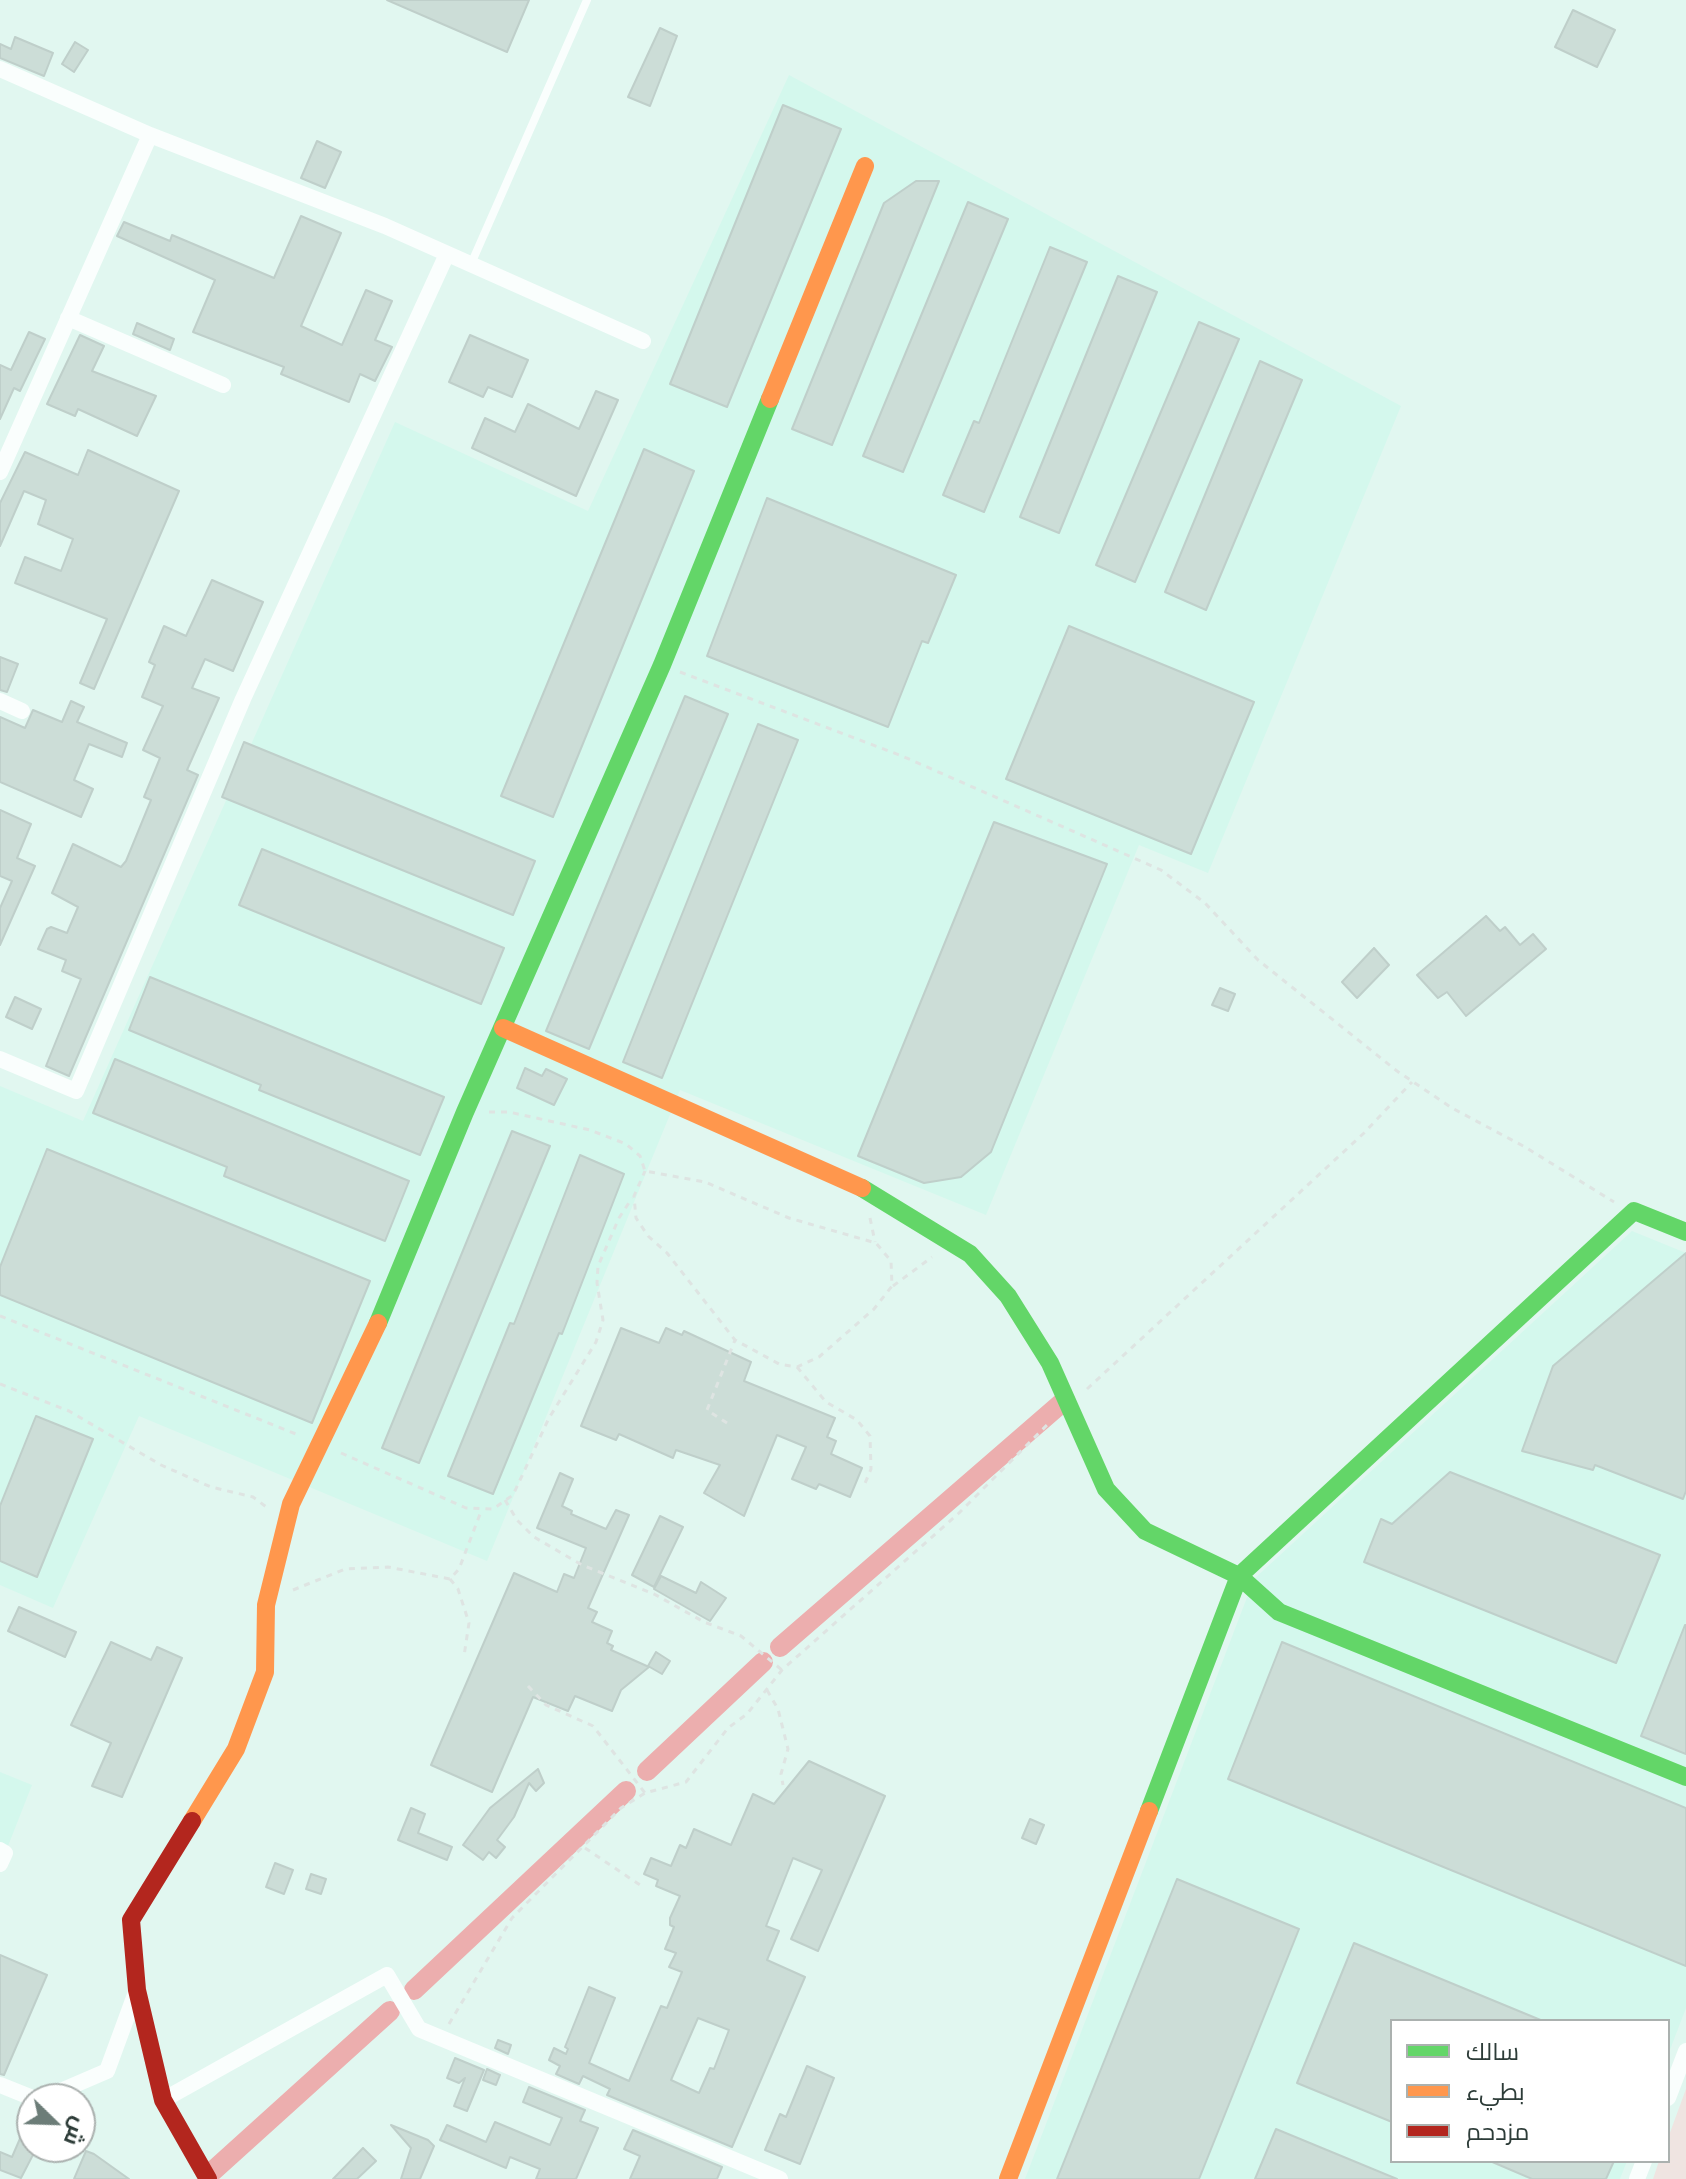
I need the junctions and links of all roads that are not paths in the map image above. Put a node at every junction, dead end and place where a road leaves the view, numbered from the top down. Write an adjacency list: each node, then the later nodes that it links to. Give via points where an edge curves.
1 (587, 0): 6 (lane)
2 (0, 69): 3 (street)
3 (150, 135): 5 (street); 7 (street)
4 (865, 166): 13 (street, via 662,665)
5 (447, 254): 6 (street); 14 (street, via 243,699 76,1091)
6 (471, 264): 8 (street)
7 (68, 318): 9 (street); 10 (street)
8 (643, 341)
9 (223, 385)
10 (0, 472)
11 (0, 701): 12 (street)
12 (22, 711)
13 (503, 1028): 16 (street, via 800,1158 878,1196 970,1254 1008,1296 1050,1363 1106,1489 1145,1531); 20 (street, via 373,1334 284,1521 266,1605 265,1672 236,1749 131,1920)
14 (0, 1059)
15 (1686, 1232): 16 (street, via 1634,1211)
16 (1239, 1576): 17 (street, via 1279,1612); 27 (street)
17 (1686, 1777)
18 (0, 1850): 19 (street, via 5,1853)
19 (0, 1864)
20 (137, 1990): 22 (street, via 107,2071); 24 (street)
21 (1686, 2051): 23 (street)
22 (79, 2083)
23 (1670, 2093)
24 (163, 2100): 25 (street); 26 (street, via 387,1975 419,2029)
25 (208, 2179)
26 (780, 2179)
27 (1008, 2179)

